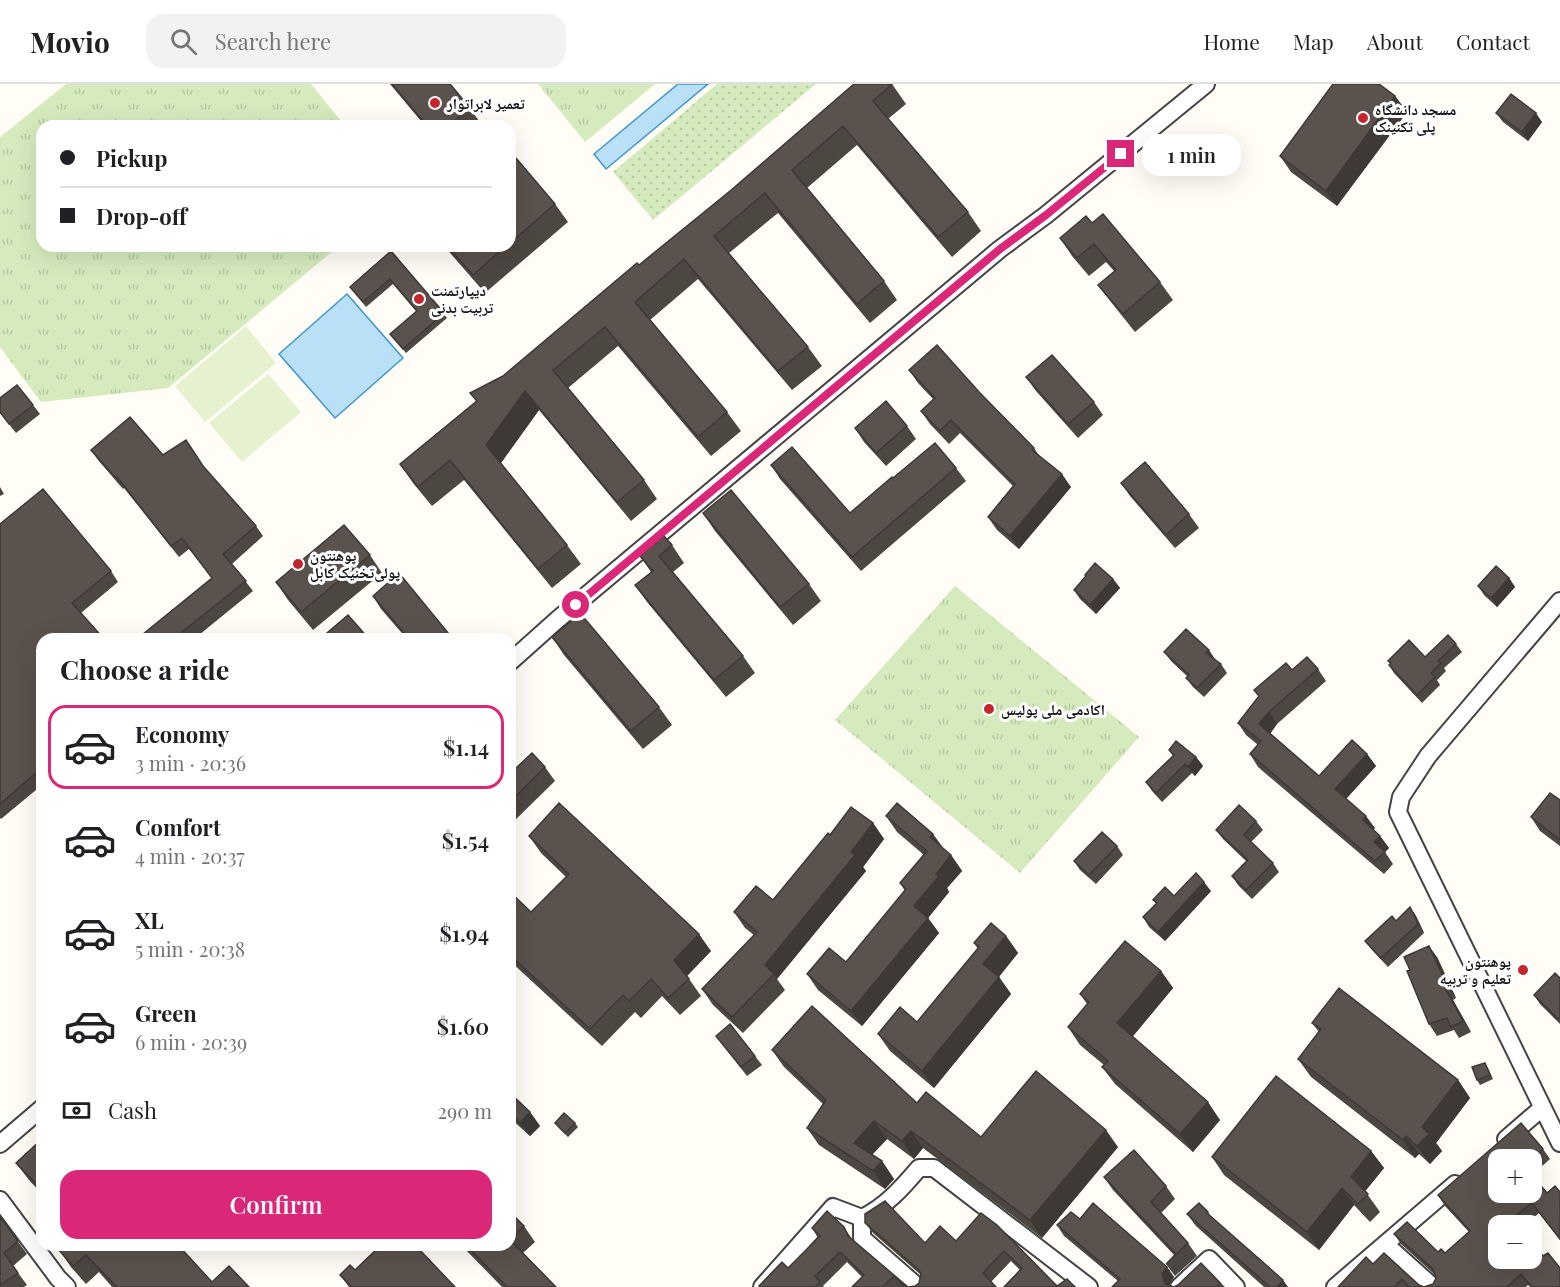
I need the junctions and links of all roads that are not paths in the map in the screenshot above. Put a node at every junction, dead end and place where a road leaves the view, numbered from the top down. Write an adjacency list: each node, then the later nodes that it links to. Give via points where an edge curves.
1 (1206, 84): 3 (street, via 1000,249)
2 (1560, 601): 4 (street, via 1428,756 1401,797 1398,812)
3 (516, 657)
4 (1542, 1108): 6 (street); 8 (street)
5 (36, 1113): 7 (street)
6 (1560, 1143)
7 (0, 1144)
8 (1495, 1149)
9 (1464, 1176): 12 (street)
10 (0, 1200): 13 (street)
11 (861, 1218): 16 (street, via 833,1207); 17 (street, via 862,1238); 18 (street, via 894,1197 920,1168 934,1168)
12 (1385, 1245): 21 (street); 22 (street)
13 (36, 1248)
14 (38, 1251): 15 (street)
15 (67, 1287)
16 (762, 1287)
17 (918, 1287)
18 (1089, 1287)
19 (1179, 1287): 20 (street, via 1209,1259)
20 (1236, 1287)
21 (1335, 1287)
22 (1433, 1287)

